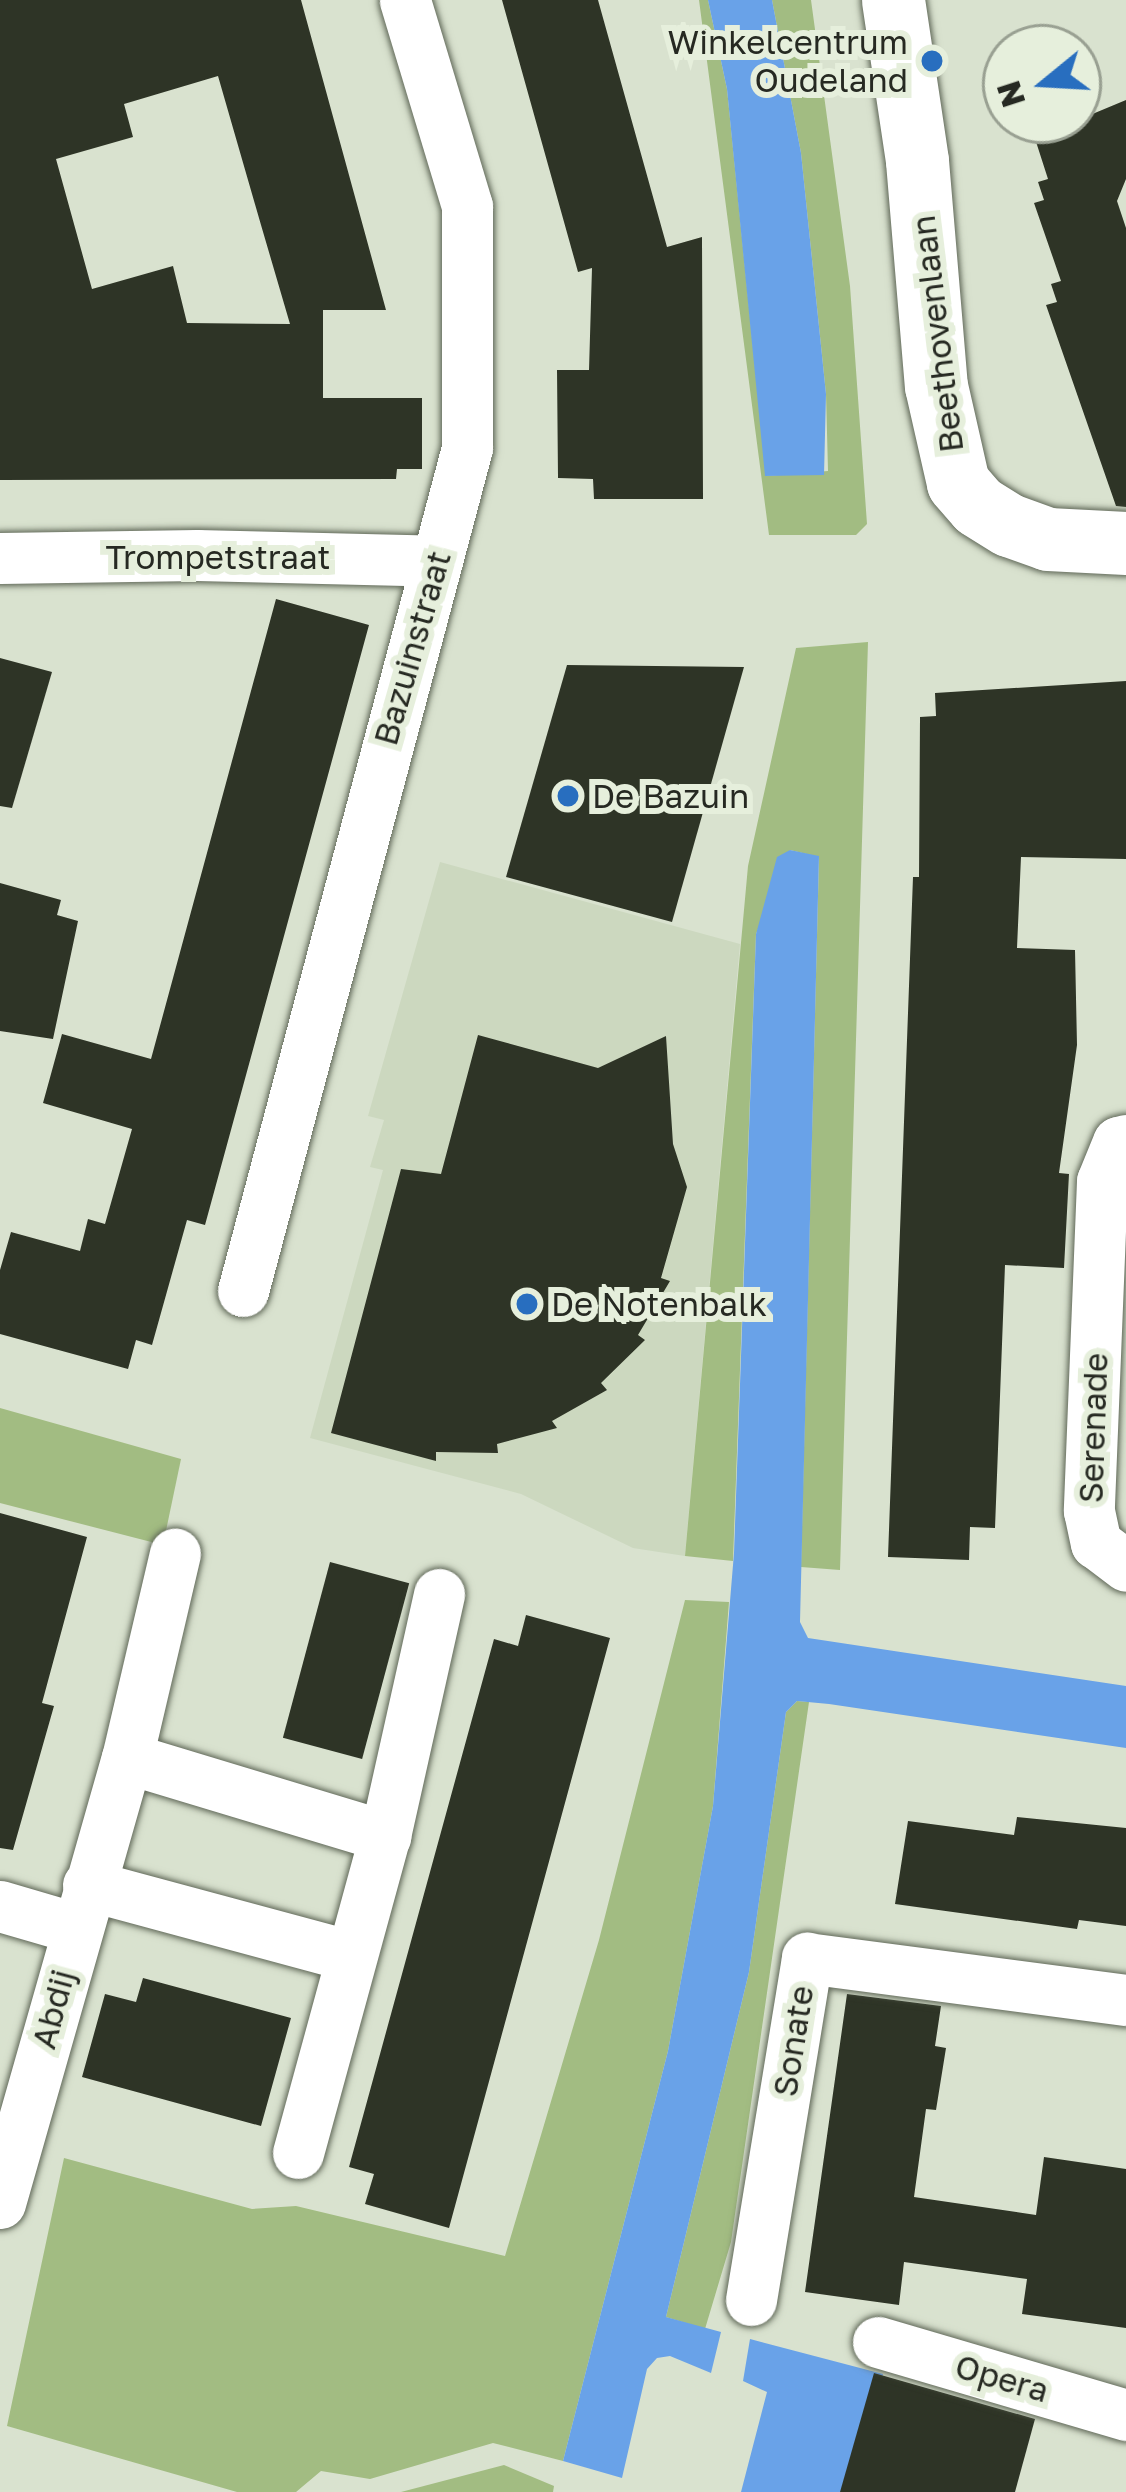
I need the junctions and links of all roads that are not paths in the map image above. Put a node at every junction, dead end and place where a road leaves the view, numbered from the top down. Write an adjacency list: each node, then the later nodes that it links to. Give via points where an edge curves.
1 (405, 0): 5 (street, Bazuinstraat, via 467,206 466,448)
2 (892, 0): 3 (street, Beethovenlaan, via 917,161 936,386 958,483 1009,526 1048,538)
3 (1126, 543)
4 (0, 557): 5 (street, Trompetstraat)
5 (437, 561): 7 (street, Bazuinstraat)
6 (1126, 1140): 9 (street, Serenade, via 1102,1181 1089,1511 1096,1543)
7 (243, 1291)
8 (175, 1554): 11 (street, Abdij)
9 (1126, 1566)
10 (440, 1594): 12 (street)
11 (127, 1758): 12 (street); 14 (street, Abdij)
12 (385, 1836): 15 (street)
13 (0, 1906): 14 (street)
14 (82, 1906): 15 (street); 18 (street, Abdij)
15 (351, 1956): 17 (street)
16 (1126, 2000): 19 (street, Sonate, via 807,1958)
17 (298, 2153)
18 (0, 2203)
19 (751, 2300)
20 (878, 2342): 21 (street, Opera)
21 (1126, 2415)

